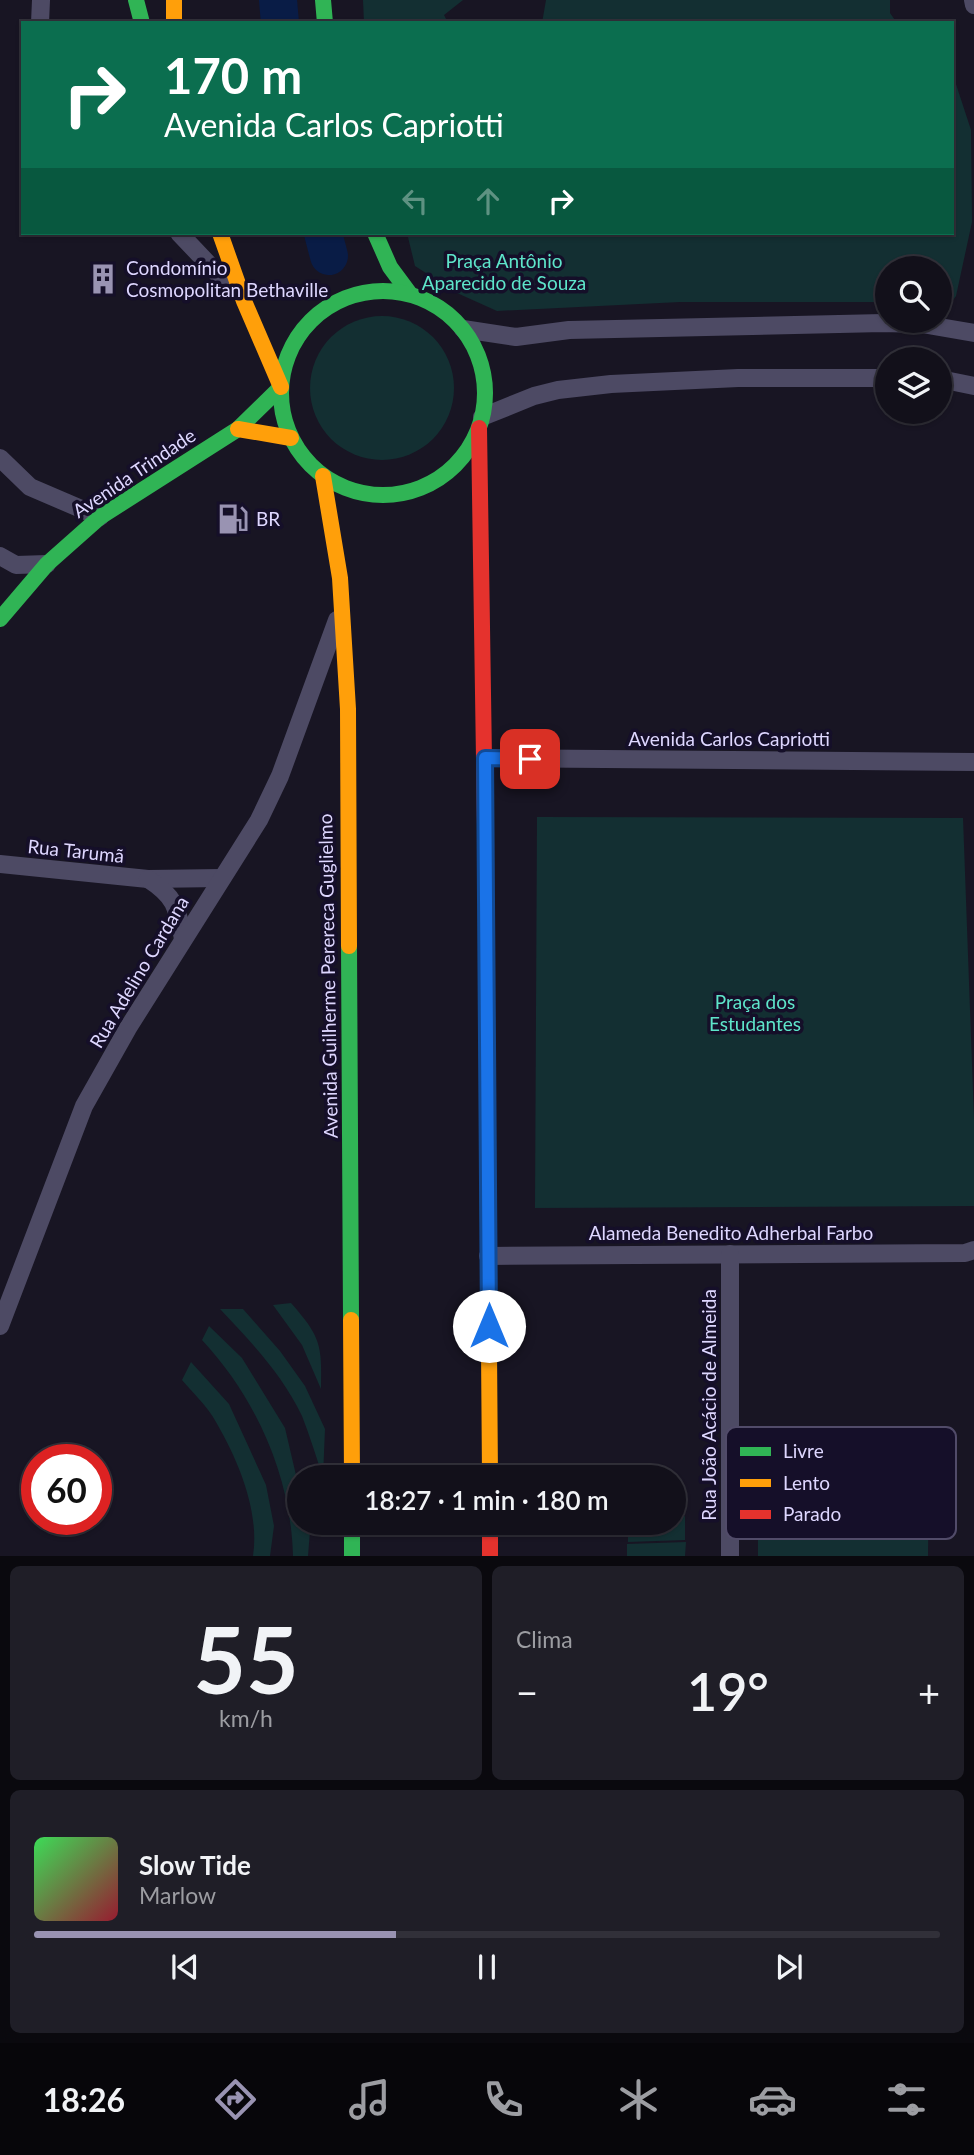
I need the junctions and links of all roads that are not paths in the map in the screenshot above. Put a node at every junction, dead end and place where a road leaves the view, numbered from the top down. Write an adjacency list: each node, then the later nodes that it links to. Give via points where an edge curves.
1 (41, 0): 5 (street)
2 (136, 0): 6 (main road)
3 (174, 0): 7 (main road)
4 (323, 0): 8 (main road)
5 (40, 21)
6 (141, 21)
7 (174, 21)
8 (325, 21)
9 (180, 235): 15 (street)
10 (213, 235): 13 (main road)
11 (221, 235): 13 (main road)
12 (376, 235): 14 (main road, via 390,267)
13 (234, 271): 15 (main road)
14 (410, 294): 16 (main road, via 445,311); 21 (main road, via 377,290 330,305 295,341)
15 (244, 301): 21 (main road)
16 (463, 329): 17 (street, via 516,337 569,330 883,323); 22 (main road, via 477,352 484,377)
17 (974, 333)
18 (875, 378): 22 (street, via 738,378 591,386 534,396)
19 (952, 381): 20 (street)
20 (974, 386)
21 (281, 387): 23 (main road, Avenida Trindade); 24 (main road)
22 (480, 423): 26 (main road, via 456,465 418,489 369,495); 32 (main road)
23 (238, 429): 24 (main road); 27 (main road, Avenida Trindade)
24 (291, 438): 26 (main road)
25 (0, 458): 27 (street, via 30,487)
26 (323, 476): 30 (main road, Avenida Guilherme Perereca Guglielmo)
27 (100, 517): 29 (main road, Avenida Trindade)
28 (0, 556): 29 (street, via 16,565)
29 (47, 564): 31 (main road, Avenida Trindade)
30 (342, 607): 35 (street, Rua Adelino Cardana, via 280,776); 43 (main road, Avenida Guilherme Perereca Guglielmo, via 348,709)
31 (0, 619)
32 (485, 758): 33 (street, Avenida Carlos Capriotti); 40 (main road)
33 (974, 762)
34 (0, 864): 36 (street, Rua Tarumã)
35 (222, 878): 36 (street, Rua Tarumã); 37 (street, Rua Adelino Cardana)
36 (148, 879): 37 (street, Rua Tarumã, via 175,903)
37 (183, 939): 41 (street, Rua Adelino Cardana, via 84,1107)
38 (971, 1253): 39 (street, Alameda Benedito Adherbal Farbo)
39 (730, 1254): 40 (street, Alameda Benedito Adherbal Farbo); 42 (street, Rua João Acácio de Almeida)
40 (488, 1256): 44 (main road)
41 (0, 1326)
42 (730, 1427)
43 (352, 1465)
44 (490, 1465)
45 (352, 1535): 47 (main road)
46 (490, 1535): 48 (main road)
47 (352, 1556)
48 (490, 1556)

